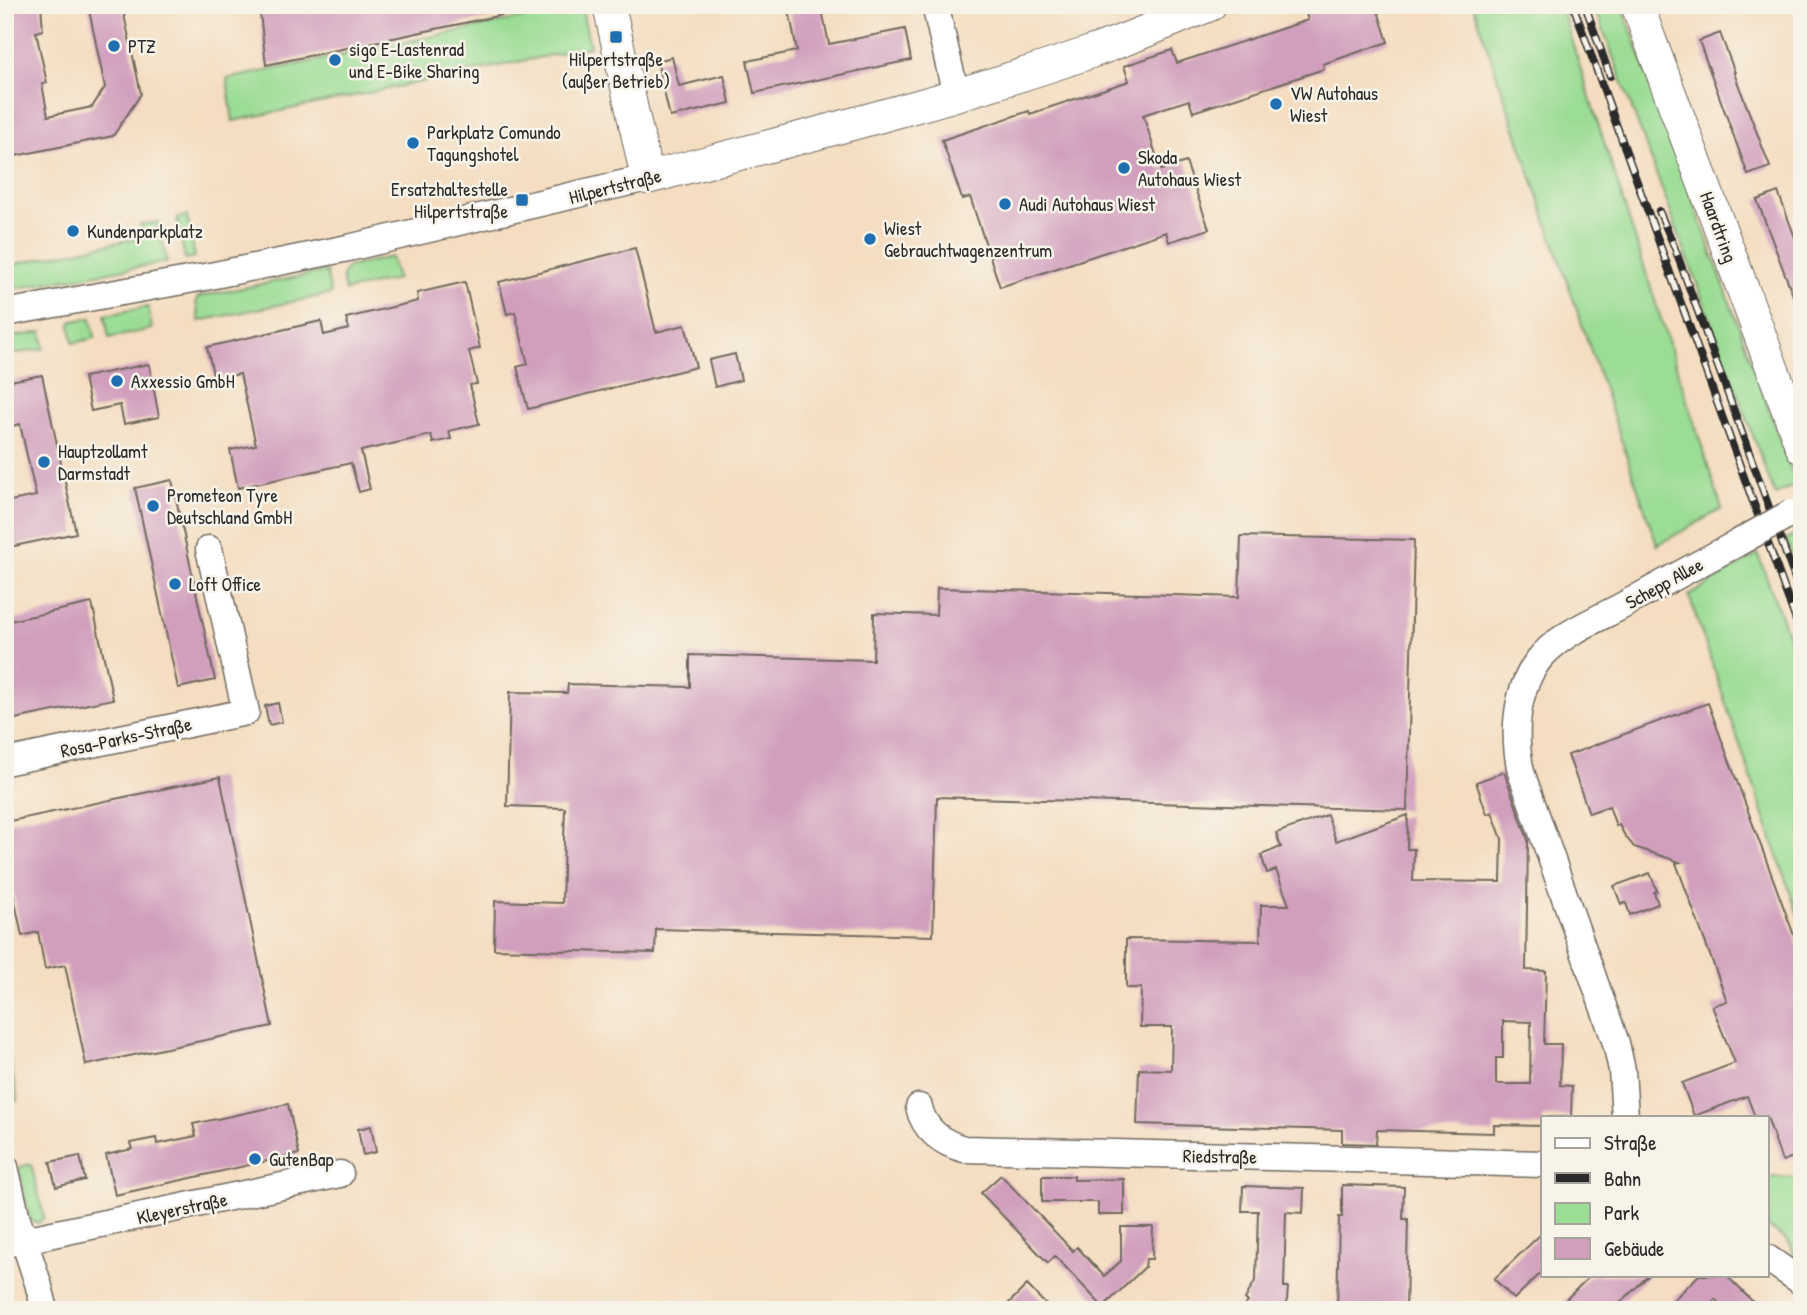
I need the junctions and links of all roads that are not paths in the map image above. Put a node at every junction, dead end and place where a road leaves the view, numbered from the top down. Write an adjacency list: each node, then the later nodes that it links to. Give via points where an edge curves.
1 (609, 5): 7 (main road)
2 (935, 5): 6 (street)
3 (1210, 5): 6 (main road, Hilpertstraße, via 1126,40)
4 (1637, 5): 10 (main road, Haardtring)
5 (1655, 5): 9 (main road, Haardtring)
6 (956, 95): 7 (main road, Hilpertstraße)
7 (647, 178): 8 (street, Hilpertstraße, via 358,246)
8 (5, 313)
9 (1802, 402)
10 (1802, 449)
11 (1797, 510): 15 (street, Schepp Allee, bridge, via 1572,633 1548,651 1525,686 1517,743 1523,781 1616,1043)
12 (209, 549): 13 (street, Rosa-Parks-Straße, via 246,712)
13 (5, 762)
14 (919, 1107): 16 (street, Riedstraße, via 934,1134 964,1149)
15 (1625, 1116)
16 (1541, 1164)
17 (5, 1167): 19 (street, via 15,1212)
18 (340, 1174): 19 (street, Kleyerstraße)
19 (15, 1242): 22 (street, via 38,1283)
20 (1769, 1259): 21 (street)
21 (1802, 1282)
22 (45, 1310)

